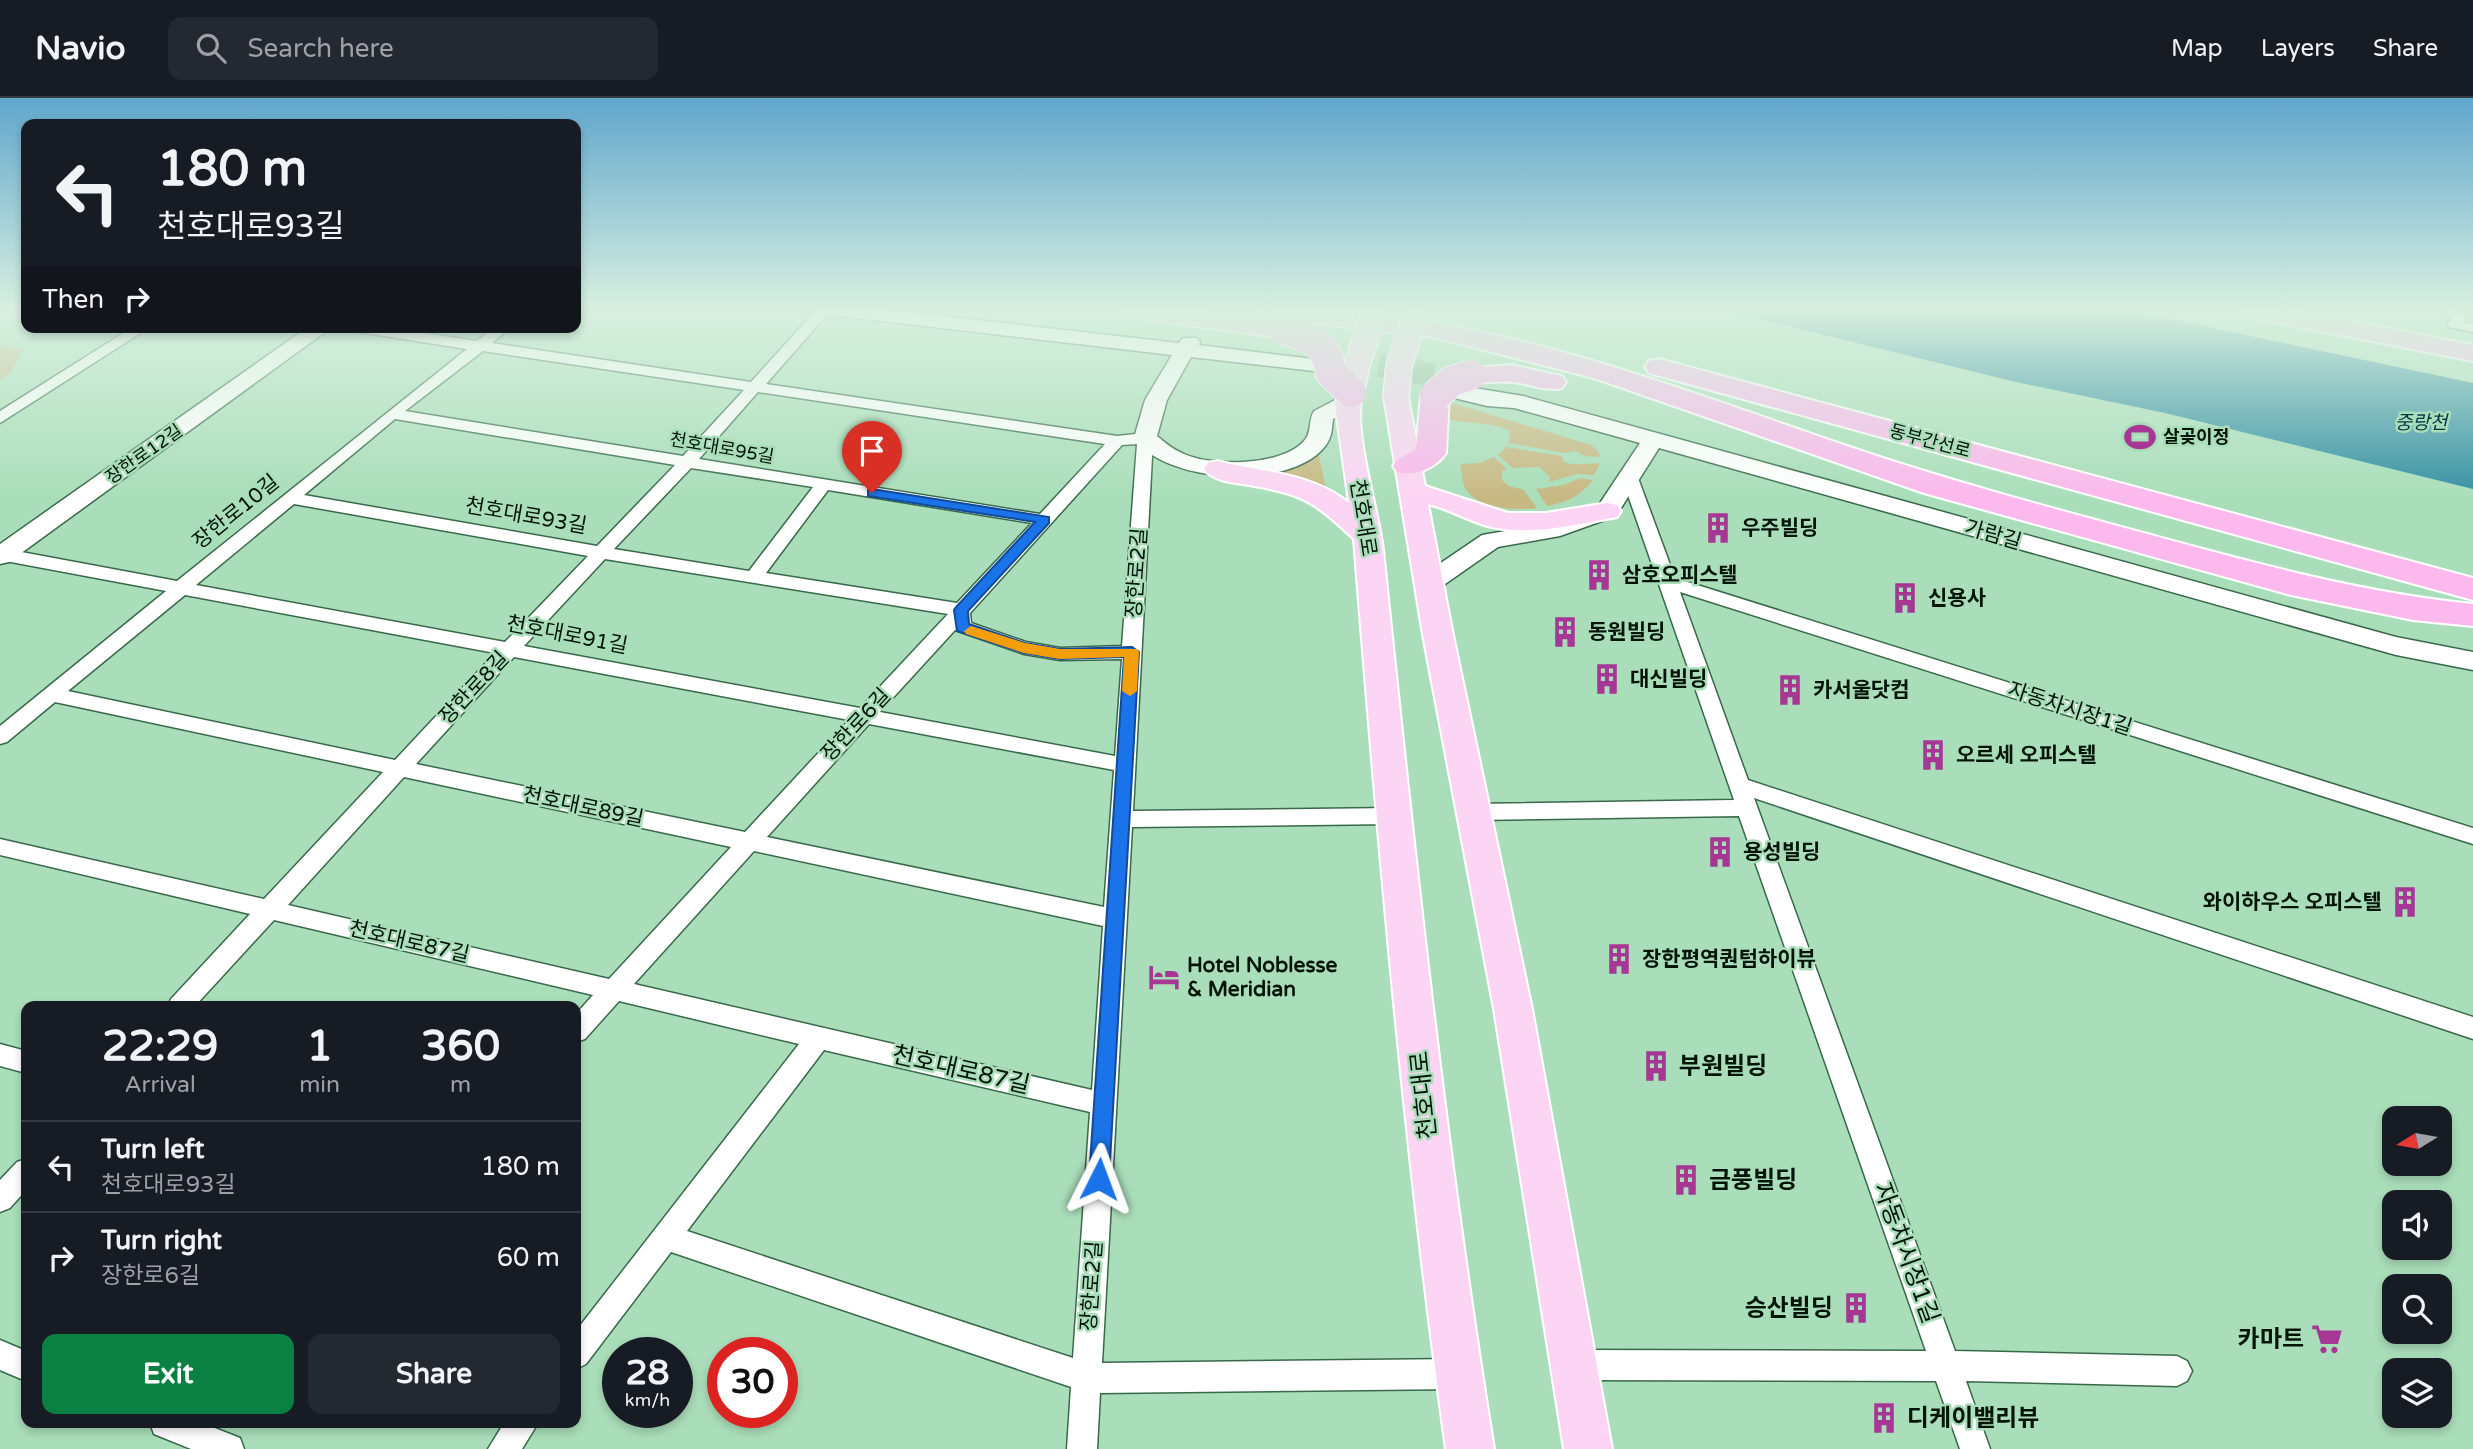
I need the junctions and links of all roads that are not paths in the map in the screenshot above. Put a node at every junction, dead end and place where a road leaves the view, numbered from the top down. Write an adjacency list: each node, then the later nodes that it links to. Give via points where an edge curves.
1 (72, 372): 18 (street)
2 (259, 372): 33 (street, 장한로12길)
3 (446, 372): 17 (street, 장한로10길)
4 (663, 372): 14 (street)
5 (770, 372): 14 (street, 장한로8길)
6 (1331, 372): 16 (highway, bridge)
7 (1355, 372): 16 (main road, 천호대로, bridge)
8 (1398, 372): 25 (main road, bridge, via 1396,397)
9 (1499, 372): 15 (highway)
10 (1499, 372): 27 (highway, via 1525,375)
11 (1603, 372): 27 (highway)
12 (1681, 372): 39 (highway, 동부간선로)
13 (1172, 373): 19 (street, via 1151,414)
14 (757, 386): 21 (street); 22 (street, 장한로8길)
15 (1460, 387): 20 (street, 가람길, via 1487,399 1515,401); 25 (highway, via 1431,453)
16 (1349, 398): 23 (street, via 1322,416 1316,443 1296,457 1268,465); 31 (main road, 천호대로, via 1351,442)
17 (392, 414): 22 (street, 천호대로95길); 28 (street, 장한로10길)
18 (0, 418)
19 (1146, 438): 21 (street); 23 (street, via 1177,460); 44 (street, 장한로2길)
20 (1653, 440): 24 (street); 45 (street, 가람길, via 2383,642)
21 (1117, 441): 30 (street, 장한로6길)
22 (688, 461): 26 (street, 천호대로95길); 32 (street, 장한로8길)
23 (1217, 469): 31 (main road, via 1294,484 1316,493)
24 (1630, 478): 29 (street); 35 (street, 자동차시장1길)
25 (1410, 479): 29 (main road, via 1483,516 1508,522); 36 (main road)
26 (823, 485): 30 (street, 천호대로95길); 34 (street)
27 (1935, 486): 37 (highway)
28 (290, 498): 32 (street, 천호대로93길); 38 (street, 장한로10길)
29 (1607, 511): 36 (street, via 1551,531 1491,540)
30 (1045, 520): 40 (street, 장한로6길)
31 (1368, 536): 54 (main road, 천호대로)
32 (603, 553): 34 (street, 천호대로93길); 43 (street, 장한로8길)
33 (1, 555): 38 (street, 천호대로91길)
34 (754, 577): 40 (street, 천호대로93길)
35 (1667, 582): 51 (street, 자동차시장1길); 56 (street, 자동차시장1길)
36 (1429, 583): 53 (main road)
37 (2291, 584): 41 (highway); 42 (highway)
38 (180, 587): 43 (street, 천호대로91길); 46 (street, 장한로10길)
39 (2473, 589)
40 (961, 610): 44 (street, via 962,627 1024,648 1060,654); 47 (street, 장한로6길)
41 (2458, 614)
42 (2473, 635)
43 (511, 648): 47 (street, 천호대로91길); 50 (street, 장한로8길)
44 (1132, 652): 49 (street, 장한로2길)
45 (2473, 661)
46 (51, 695): 48 (street, 장한로10길); 50 (street, 천호대로89길)
47 (866, 714): 49 (street, 천호대로91길); 57 (street, 장한로6길)
48 (0, 737)
49 (1125, 765): 55 (street, 장한로2길)
50 (400, 768): 57 (street, 천호대로89길); 59 (street, 장한로8길)
51 (1739, 785): 52 (street, 자동차시장1길); 64 (street)
52 (1748, 808): 53 (street); 76 (street, 자동차시장1길)
53 (1474, 812): 75 (main road, via 1513,1009)
54 (1393, 816): 55 (street); 78 (main road, 천호대로, via 1442,1262)
55 (1121, 819): 60 (street, 장한로2길)
56 (2473, 836)
57 (749, 842): 60 (street, 천호대로89길); 61 (street, 장한로6길)
58 (0, 847): 59 (street, 천호대로87길)
59 (270, 910): 61 (street, 천호대로87길); 62 (street, 장한로8길)
60 (1115, 919): 68 (street, 장한로2길)
61 (613, 990): 63 (street, 장한로6길); 65 (street, 천호대로87길)
62 (185, 1001)
63 (581, 1025)
64 (2473, 1028)
65 (819, 1037): 68 (street, 천호대로87길); 71 (street)
66 (0, 1055): 67 (street)
67 (21, 1061)
68 (1104, 1104): 79 (street, 장한로2길)
69 (21, 1176): 70 (street)
70 (0, 1199)
71 (666, 1237): 72 (street); 79 (street)
72 (581, 1348)
73 (0, 1355): 74 (street)
74 (21, 1364)
75 (1573, 1365): 76 (street); 86 (main road)
76 (1945, 1366): 77 (street); 87 (street, 자동차시장1길)
77 (2178, 1371)
78 (1459, 1374): 79 (street); 85 (main road, 천호대로)
79 (1087, 1378): 84 (street, 장한로2길)
80 (179, 1428): 82 (street)
81 (519, 1428): 83 (street)
82 (211, 1440)
83 (503, 1449)
84 (1082, 1449)
85 (1470, 1449)
86 (1588, 1449)
87 (1975, 1449)

